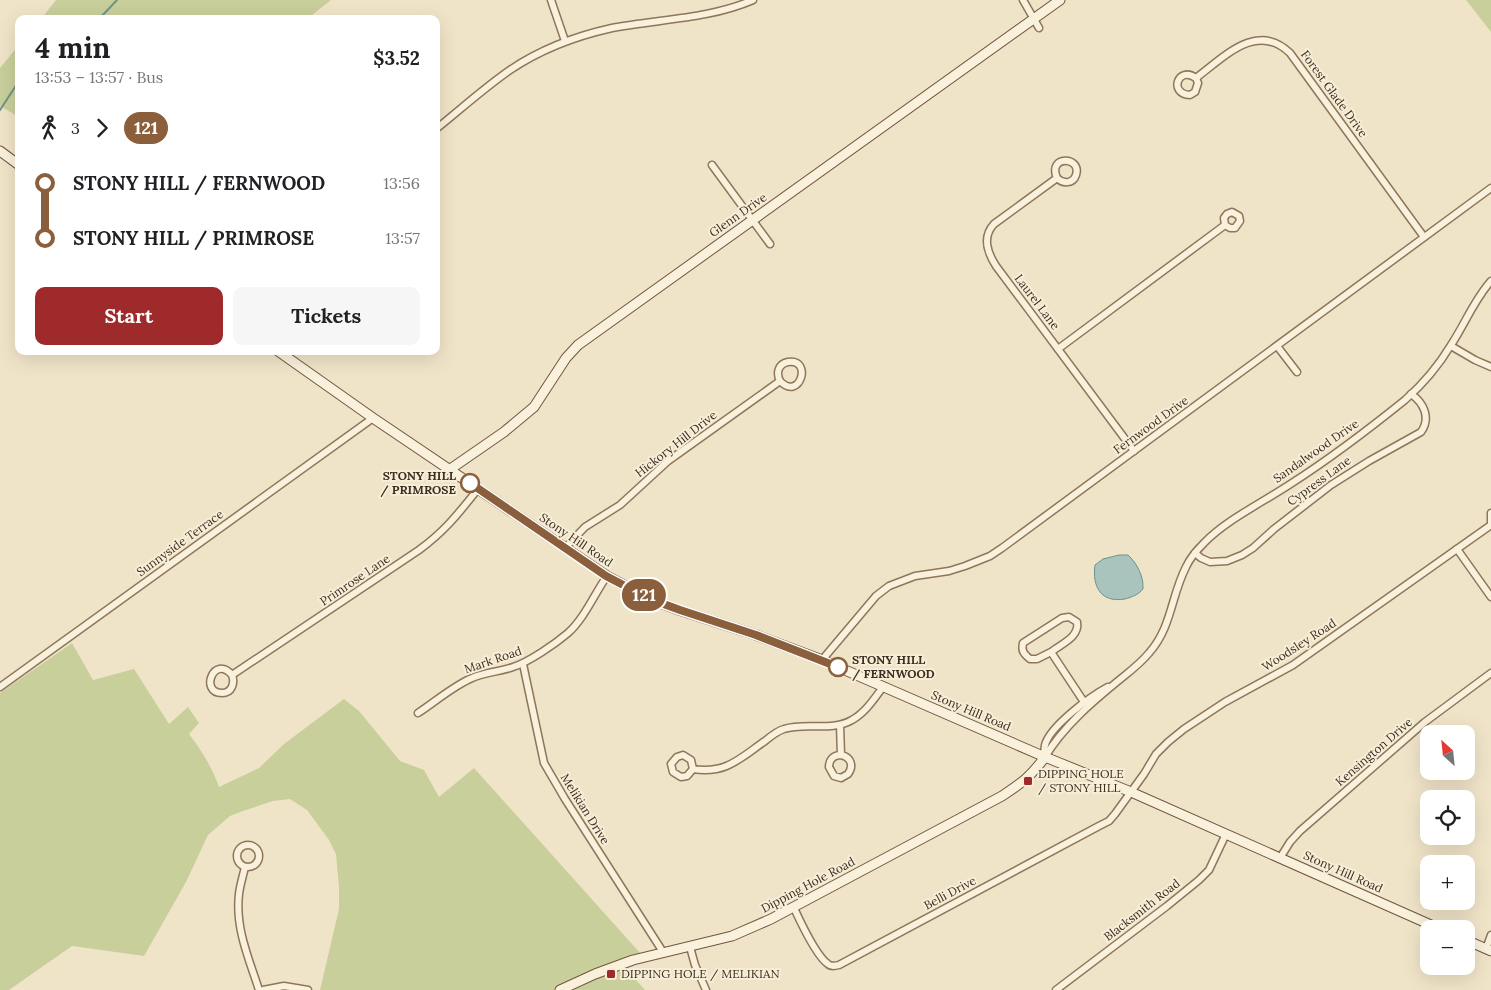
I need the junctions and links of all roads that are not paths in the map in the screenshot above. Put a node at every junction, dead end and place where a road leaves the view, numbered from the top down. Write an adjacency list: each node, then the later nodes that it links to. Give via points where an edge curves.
1 (551, 0): 7 (street)
2 (753, 0): 7 (street, via 723,11 612,28)
3 (1023, 0): 5 (street)
4 (1060, 0): 5 (main road, Glenn Drive)
5 (1034, 18): 6 (street); 15 (main road, Glenn Drive)
6 (1040, 28)
7 (565, 41): 9 (street, via 511,69)
8 (1196, 78): 17 (street, Forest Glade Drive, via 1247,42 1261,39 1280,45 1290,53)
9 (440, 126)
10 (0, 151): 11 (main road)
11 (15, 162)
12 (712, 165): 15 (street)
13 (1057, 178): 22 (street, Laurel Lane, via 994,224 986,241 990,258)
14 (1491, 188): 17 (street, Fernwood Drive)
15 (752, 220): 18 (street); 30 (main road, Glenn Drive, via 578,345 534,407)
16 (1225, 225): 22 (street)
17 (1424, 237): 20 (street, Fernwood Drive)
18 (770, 244)
19 (1491, 281): 21 (street, Sandalwood Drive)
20 (1277, 346): 25 (street); 29 (street, Fernwood Drive)
21 (1451, 346): 24 (street); 27 (street, Sandalwood Drive)
22 (1058, 349): 29 (street, Laurel Lane)
23 (284, 355): 28 (main road, Stony Hill Road)
24 (1491, 367)
25 (1297, 372)
26 (780, 381): 34 (street, Hickory Hill Drive, via 664,465 620,505 585,527)
27 (1411, 394): 36 (street, Sandalwood Drive, via 1320,464 1214,534); 36 (street, Cypress Lane, via 1421,402 1425,411 1426,423 1422,432 1331,485 1242,555 1227,561 1210,562)
28 (373, 418): 30 (main road, Stony Hill Road); 45 (street, Sunnyside Terrace)
29 (1134, 451): 40 (street, Fernwood Drive, via 990,556 949,571 915,576 889,586 876,596)
30 (449, 470): 31 (main road, Stony Hill Road)
31 (478, 489): 34 (main road, Stony Hill Road); 43 (street, Primrose Lane, via 437,537)
32 (1491, 513): 33 (street, Woodsley Road)
33 (1491, 523): 35 (street, Woodsley Road)
34 (566, 548): 37 (main road, Stony Hill Road)
35 (1457, 550): 38 (street); 53 (street, Woodsley Road, via 1293,664 1184,729 1156,754)
36 (1195, 553): 44 (street, Sandalwood Drive, via 1187,565 1157,643 1145,659)
37 (606, 576): 40 (main road, Stony Hill Road, via 650,599); 41 (street, Mark Road, via 568,633)
38 (1491, 597)
39 (1051, 652): 39 (street, via 1076,634 1077,622 1069,617 1062,618 1023,643 1024,654 1030,659); 47 (street)
40 (822, 660): 46 (main road, Stony Hill Road)
41 (523, 664): 48 (street, Mark Road, via 472,678); 63 (street, Melikian Drive, via 544,763)
42 (1491, 673): 55 (street, Kensington Drive, via 1425,722 1300,831)
43 (232, 675)
44 (1118, 681): 47 (street); 51 (street, via 1057,737)
45 (0, 687)
46 (884, 687): 49 (street, via 862,713); 51 (main road, Stony Hill Road)
47 (1084, 702): 51 (street, via 1049,736)
48 (418, 714)
49 (840, 725): 50 (street); 52 (street, via 784,729 729,766 712,770)
50 (841, 754)
51 (1045, 757): 53 (main road, Stony Hill Road); 57 (main road, Dipping Hole Road, via 1024,782 1002,796)
52 (692, 769)
53 (1131, 792): 54 (main road, Stony Hill Road); 57 (street, Belli Drive, via 1109,821 839,965 828,964 821,956)
54 (1226, 834): 55 (main road, Stony Hill Road); 68 (street, Blacksmith Road, via 1209,870 1199,880)
55 (1280, 858): 58 (main road, Stony Hill Road)
56 (246, 867): 64 (street, via 239,892 239,926)
57 (794, 908): 61 (main road, Dipping Hole Road, via 732,936)
58 (1420, 920)
59 (1491, 935): 62 (street)
60 (1475, 944): 62 (main road)
61 (690, 946): 63 (main road, Dipping Hole Road); 67 (street)
62 (1488, 950)
63 (663, 952): 66 (main road, Dipping Hole Road, via 612,967)
64 (261, 990): 65 (street, via 284,986)
65 (308, 990)
66 (560, 990)
67 (706, 990)
68 (1056, 990)

